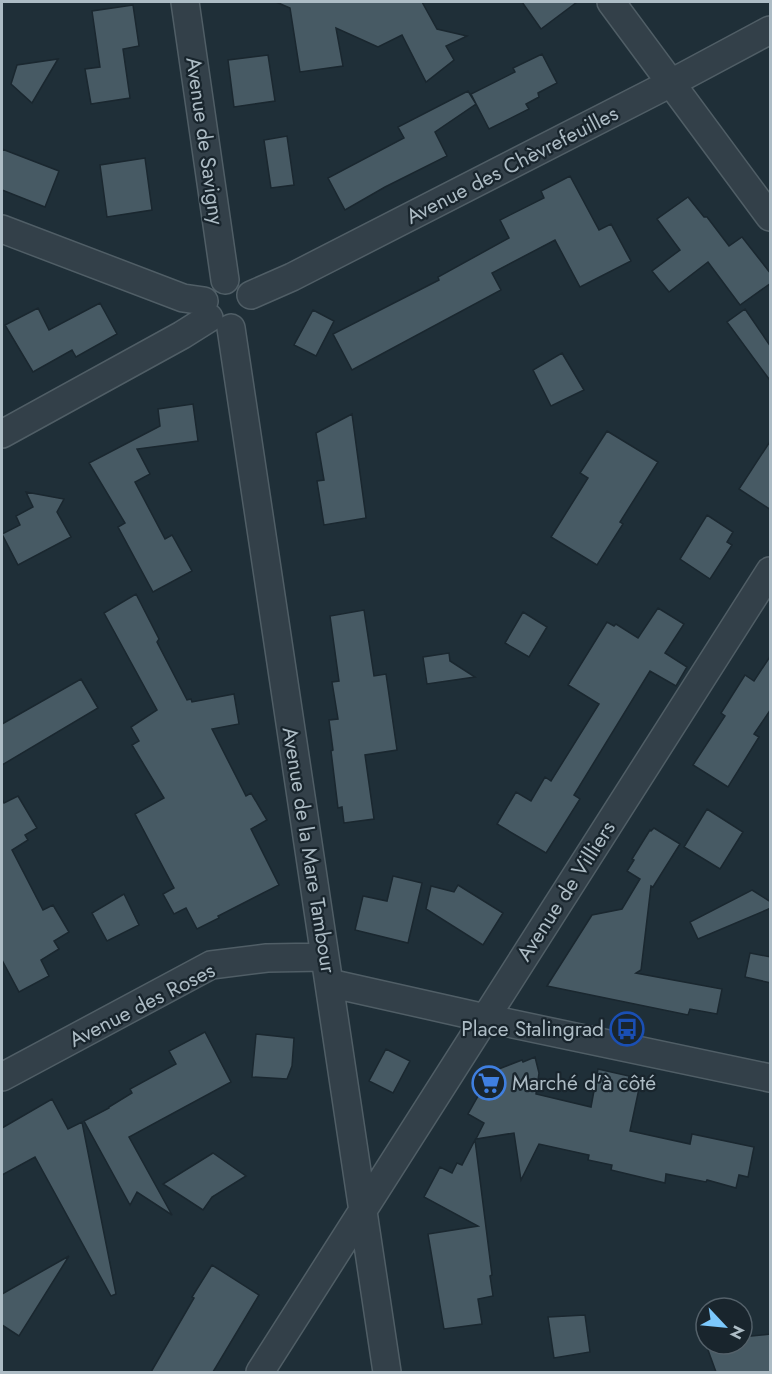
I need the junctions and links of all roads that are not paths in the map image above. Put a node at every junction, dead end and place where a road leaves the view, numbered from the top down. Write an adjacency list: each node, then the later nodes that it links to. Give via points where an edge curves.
1 (185, 2): 7 (street, Avenue de Savigny)
2 (611, 2): 4 (street)
3 (771, 30): 4 (street, Avenue des Chèvrefeuilles)
4 (671, 83): 5 (street); 8 (street, Avenue des Chèvrefeuilles)
5 (771, 217)
6 (2, 230): 9 (street, via 183,298)
7 (225, 280): 8 (street, via 241,283); 9 (street, via 207,291)
8 (251, 295): 9 (street, via 250,312 239,325)
9 (215, 316): 10 (street); 12 (street, Avenue de la Mare Tambour)
10 (2, 434)
11 (771, 571): 13 (street, Avenue de Villiers)
12 (327, 970): 13 (street, Avenue des Roses); 14 (street, Avenue des Roses, via 267,958 210,966); 16 (street, Avenue de la Mare Tambour)
13 (485, 1018): 15 (street, Avenue des Roses); 16 (street, Avenue de Villiers)
14 (2, 1077)
15 (771, 1078)
16 (363, 1211): 17 (street, Avenue de Villiers); 18 (street, Avenue de la Mare Tambour)
17 (260, 1372)
18 (387, 1372)

